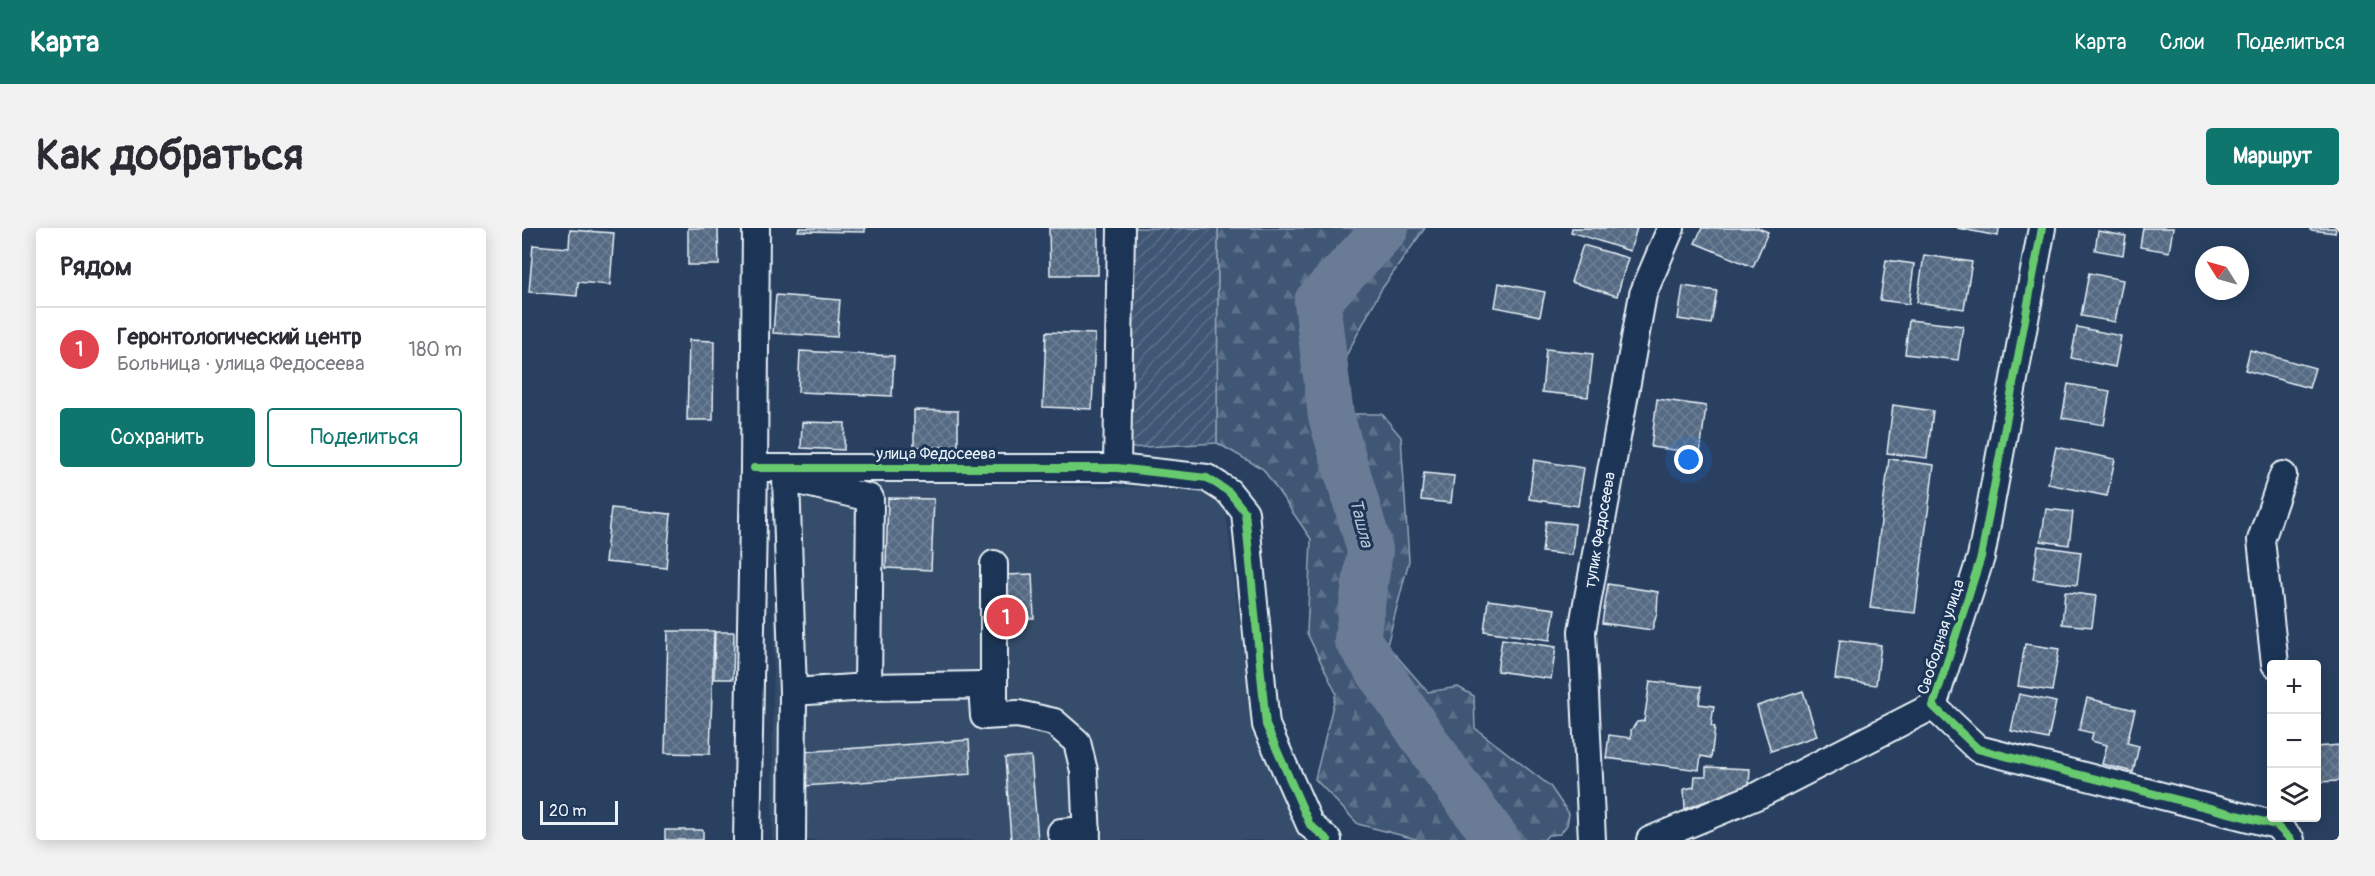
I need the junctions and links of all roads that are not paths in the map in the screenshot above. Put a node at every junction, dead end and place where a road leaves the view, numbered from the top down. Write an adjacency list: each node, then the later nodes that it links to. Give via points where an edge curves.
1 (756, 228): 5 (street)
2 (1121, 228): 6 (street)
3 (1671, 228): 20 (street, тупик Федосеева, via 1643,294 1582,631)
4 (2042, 228): 12 (street, Свободная улица, via 1981,556)
5 (754, 468): 6 (street, улица Федосеева); 17 (street)
6 (1117, 468): 19 (street, улица Федосеева, via 1207,478 1229,492 1245,512 1266,724 1310,825)
7 (2283, 475): 9 (street, via 2261,540)
8 (994, 564): 13 (street)
9 (2274, 660)
10 (868, 687): 11 (street); 11 (street, via 870,498 786,478); 13 (street, via 982,685 984,716)
11 (793, 692): 18 (street)
12 (1933, 706): 14 (street, Свободная улица, via 1978,749); 21 (street, via 1759,795)
13 (994, 715): 16 (street, via 1018,714 1054,722 1077,742 1084,771)
14 (2282, 828)
15 (1060, 832): 16 (street)
16 (1087, 835)
17 (747, 840)
18 (792, 840)
19 (1328, 840)
20 (1592, 840)
21 (1650, 840)

